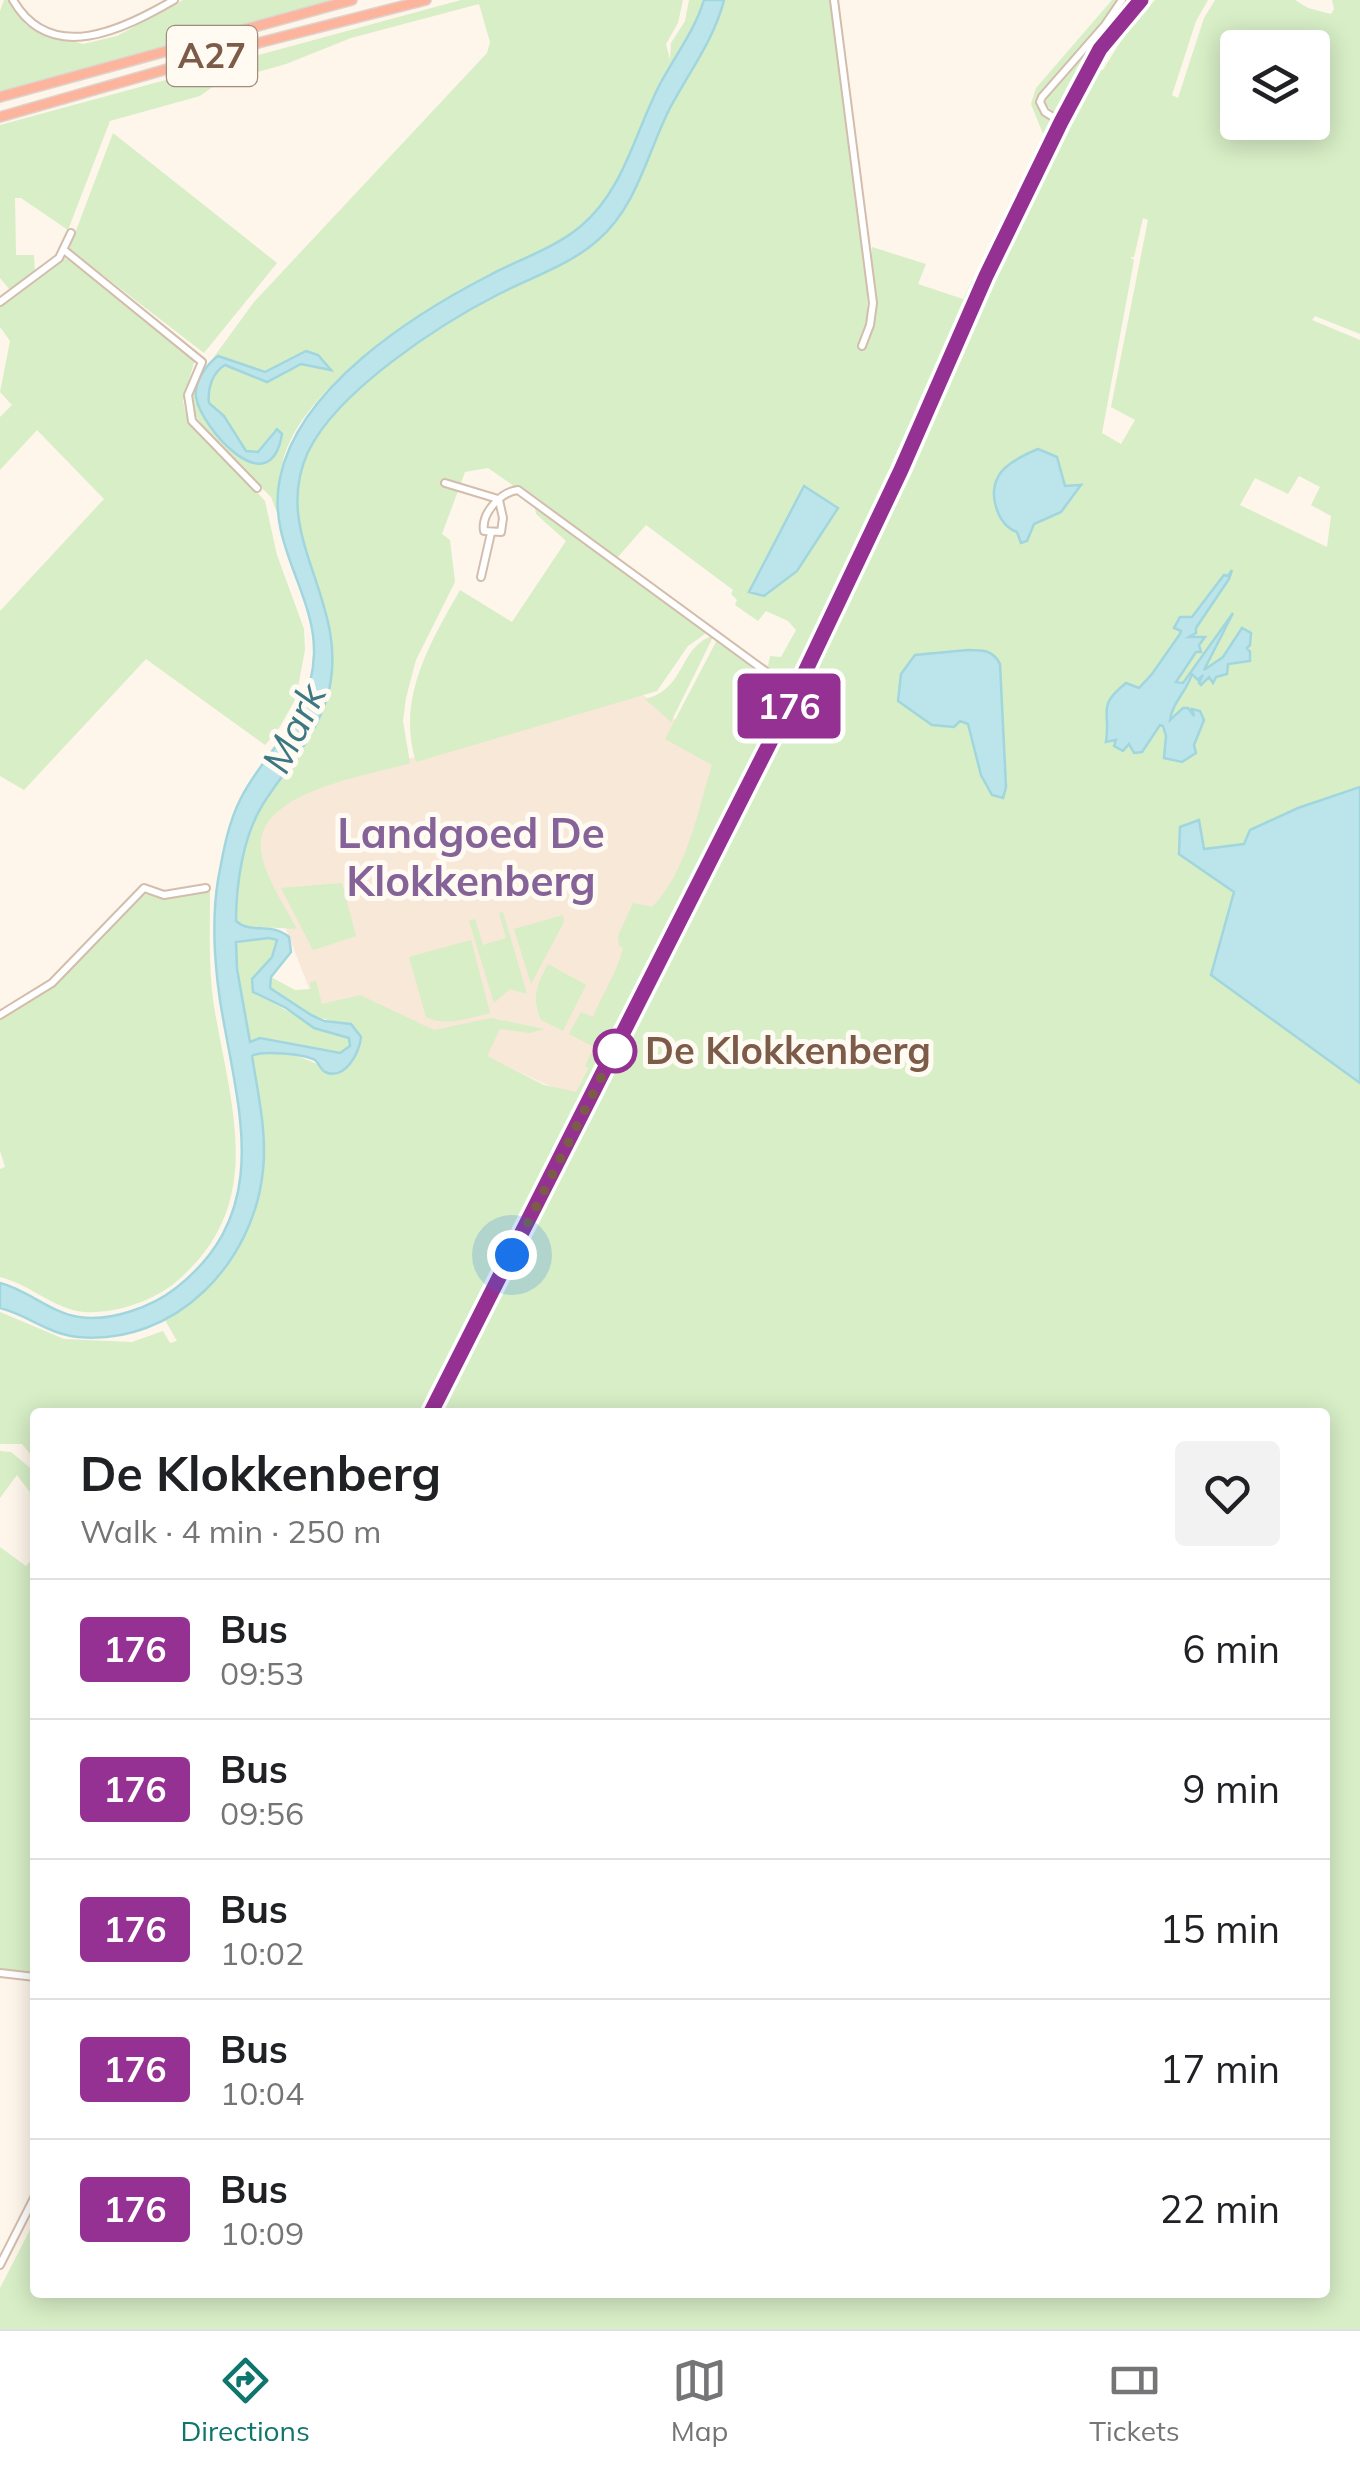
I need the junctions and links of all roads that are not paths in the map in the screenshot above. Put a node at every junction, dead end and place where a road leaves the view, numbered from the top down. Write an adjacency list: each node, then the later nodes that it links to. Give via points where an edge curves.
1 (13, 0): 2 (street, via 32,24 70,38 120,26)
2 (174, 0)
3 (352, 0): 8 (highway, A27)
4 (426, 0): 9 (highway, A27)
5 (834, 0): 14 (street, via 873,303)
6 (1122, 0): 10 (street, via 1042,96 1045,112)
7 (1141, 0): 10 (street, via 1100,49)
8 (0, 97)
9 (0, 117)
10 (1061, 122): 20 (street)
11 (71, 233): 12 (street)
12 (64, 250): 13 (street); 16 (street, via 202,362 188,395 192,421)
13 (0, 302)
14 (862, 346)
15 (445, 483): 17 (street)
16 (256, 488)
17 (499, 500): 18 (street, via 502,528); 18 (street, via 482,525); 20 (street, via 518,490)
18 (492, 533): 19 (street)
19 (481, 577)
20 (795, 693): 23 (street)
21 (206, 888): 22 (street, via 164,895 144,888 52,982)
22 (0, 1015)
23 (433, 1408)
24 (0, 1972): 25 (street)
25 (30, 1976)
26 (30, 2206): 27 (street)
27 (0, 2265)

